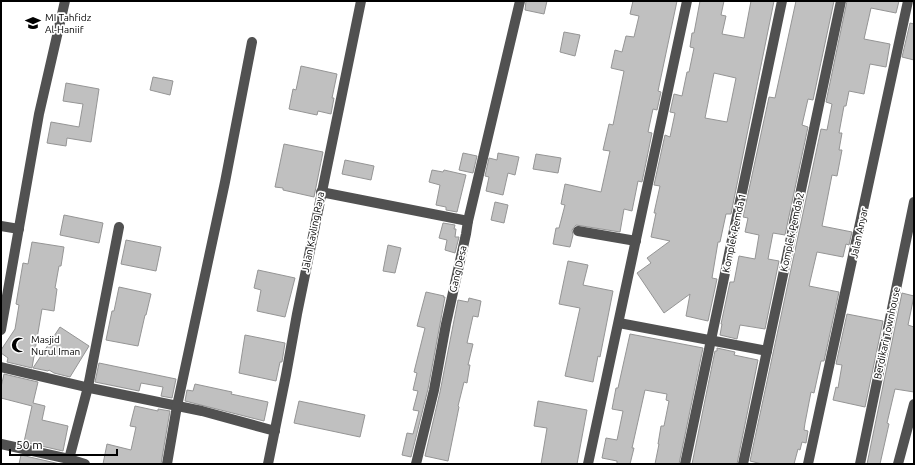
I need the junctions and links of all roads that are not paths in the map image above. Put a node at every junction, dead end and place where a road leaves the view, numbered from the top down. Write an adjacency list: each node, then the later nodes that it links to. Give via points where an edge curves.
1 (65, 1): 14 (street, via 39,114)
2 (362, 1): 9 (street, Jalan Kavling Raya)
3 (520, 1): 11 (street, Gang Desa)
4 (688, 1): 16 (street)
5 (782, 1): 19 (street, Komplek Pemda 1)
6 (841, 1): 20 (street, Komplek Pemda 2)
7 (908, 1): 36 (street, Jalan Anyar)
8 (252, 42): 24 (street, via 226,182)
9 (321, 192): 11 (street); 25 (street, Jalan Kavling Raya)
10 (914, 202): 37 (street, Berdikari Townhouse)
11 (468, 221): 32 (street, Gang Desa, via 434,390)
12 (1, 226): 14 (street)
13 (119, 227): 22 (street)
14 (19, 229): 18 (street)
15 (578, 231): 16 (street)
16 (636, 241): 17 (street)
17 (619, 323): 19 (street); 33 (street)
18 (1, 330)
19 (712, 340): 20 (street); 34 (street, Komplek Pemda 1)
20 (767, 351): 35 (street, Komplek Pemda 2)
21 (1, 367): 22 (street)
22 (88, 387): 24 (street); 27 (street)
23 (914, 404): 38 (street)
24 (177, 406): 25 (street); 30 (street)
25 (275, 431): 31 (street, Jalan Kavling Raya)
26 (1, 444): 28 (street)
27 (69, 459): 28 (street); 29 (street)
28 (51, 460)
29 (85, 464)
30 (167, 464)
31 (268, 464)
32 (416, 464)
33 (588, 464)
34 (685, 464)
35 (743, 464)
36 (808, 464)
37 (860, 464)
38 (898, 464)

